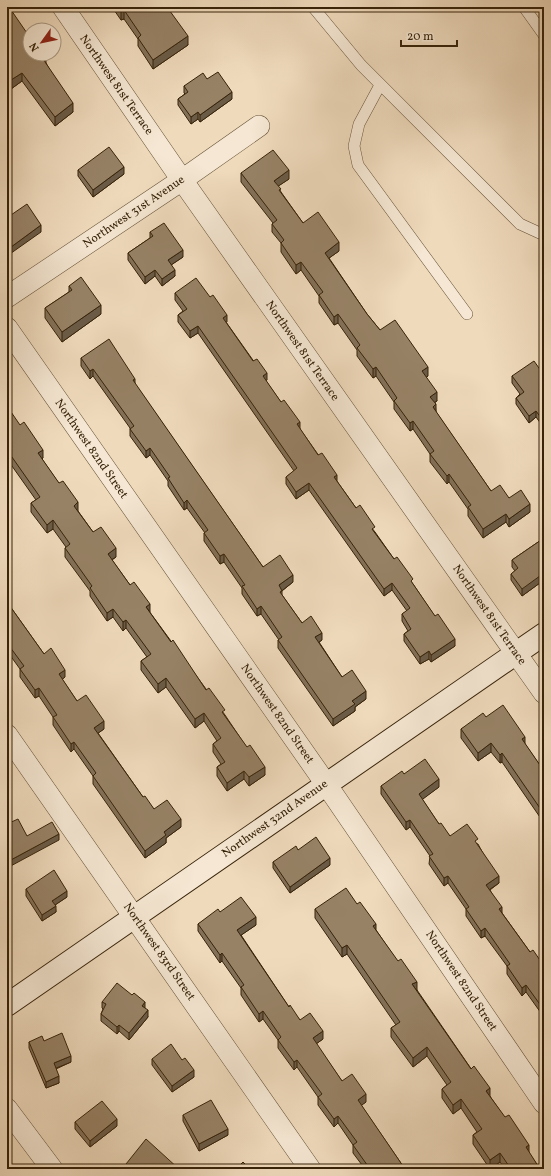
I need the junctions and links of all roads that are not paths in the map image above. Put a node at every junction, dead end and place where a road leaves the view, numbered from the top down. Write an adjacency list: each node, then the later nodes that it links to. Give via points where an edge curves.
1 (63, 7): 7 (street, Northwest 81st Terrace)
2 (314, 7): 5 (lane, via 361,65)
3 (524, 7): 4 (lane)
4 (544, 35)
5 (380, 84): 8 (lane, via 520,224); 10 (lane, via 359,124 354,146 358,165)
6 (259, 126): 7 (street, Northwest 31st Avenue)
7 (182, 180): 9 (street, Northwest 31st Avenue); 13 (street, Northwest 81st Terrace)
8 (544, 235)
9 (7, 297)
10 (467, 314)
11 (7, 328): 16 (street, Northwest 82nd Street)
12 (544, 634): 13 (main road, Northwest 32nd Avenue)
13 (516, 654): 14 (street, Northwest 81st Terrace); 16 (main road, Northwest 32nd Avenue)
14 (544, 693)
15 (7, 735): 17 (street, Northwest 83rd Street)
16 (326, 784): 17 (main road, Northwest 32nd Avenue); 19 (street, Northwest 82nd Street)
17 (135, 917): 18 (main road, Northwest 32nd Avenue); 22 (street, Northwest 83rd Street)
18 (7, 1005)
19 (544, 1103)
20 (7, 1108): 21 (street)
21 (52, 1169)
22 (310, 1169)

